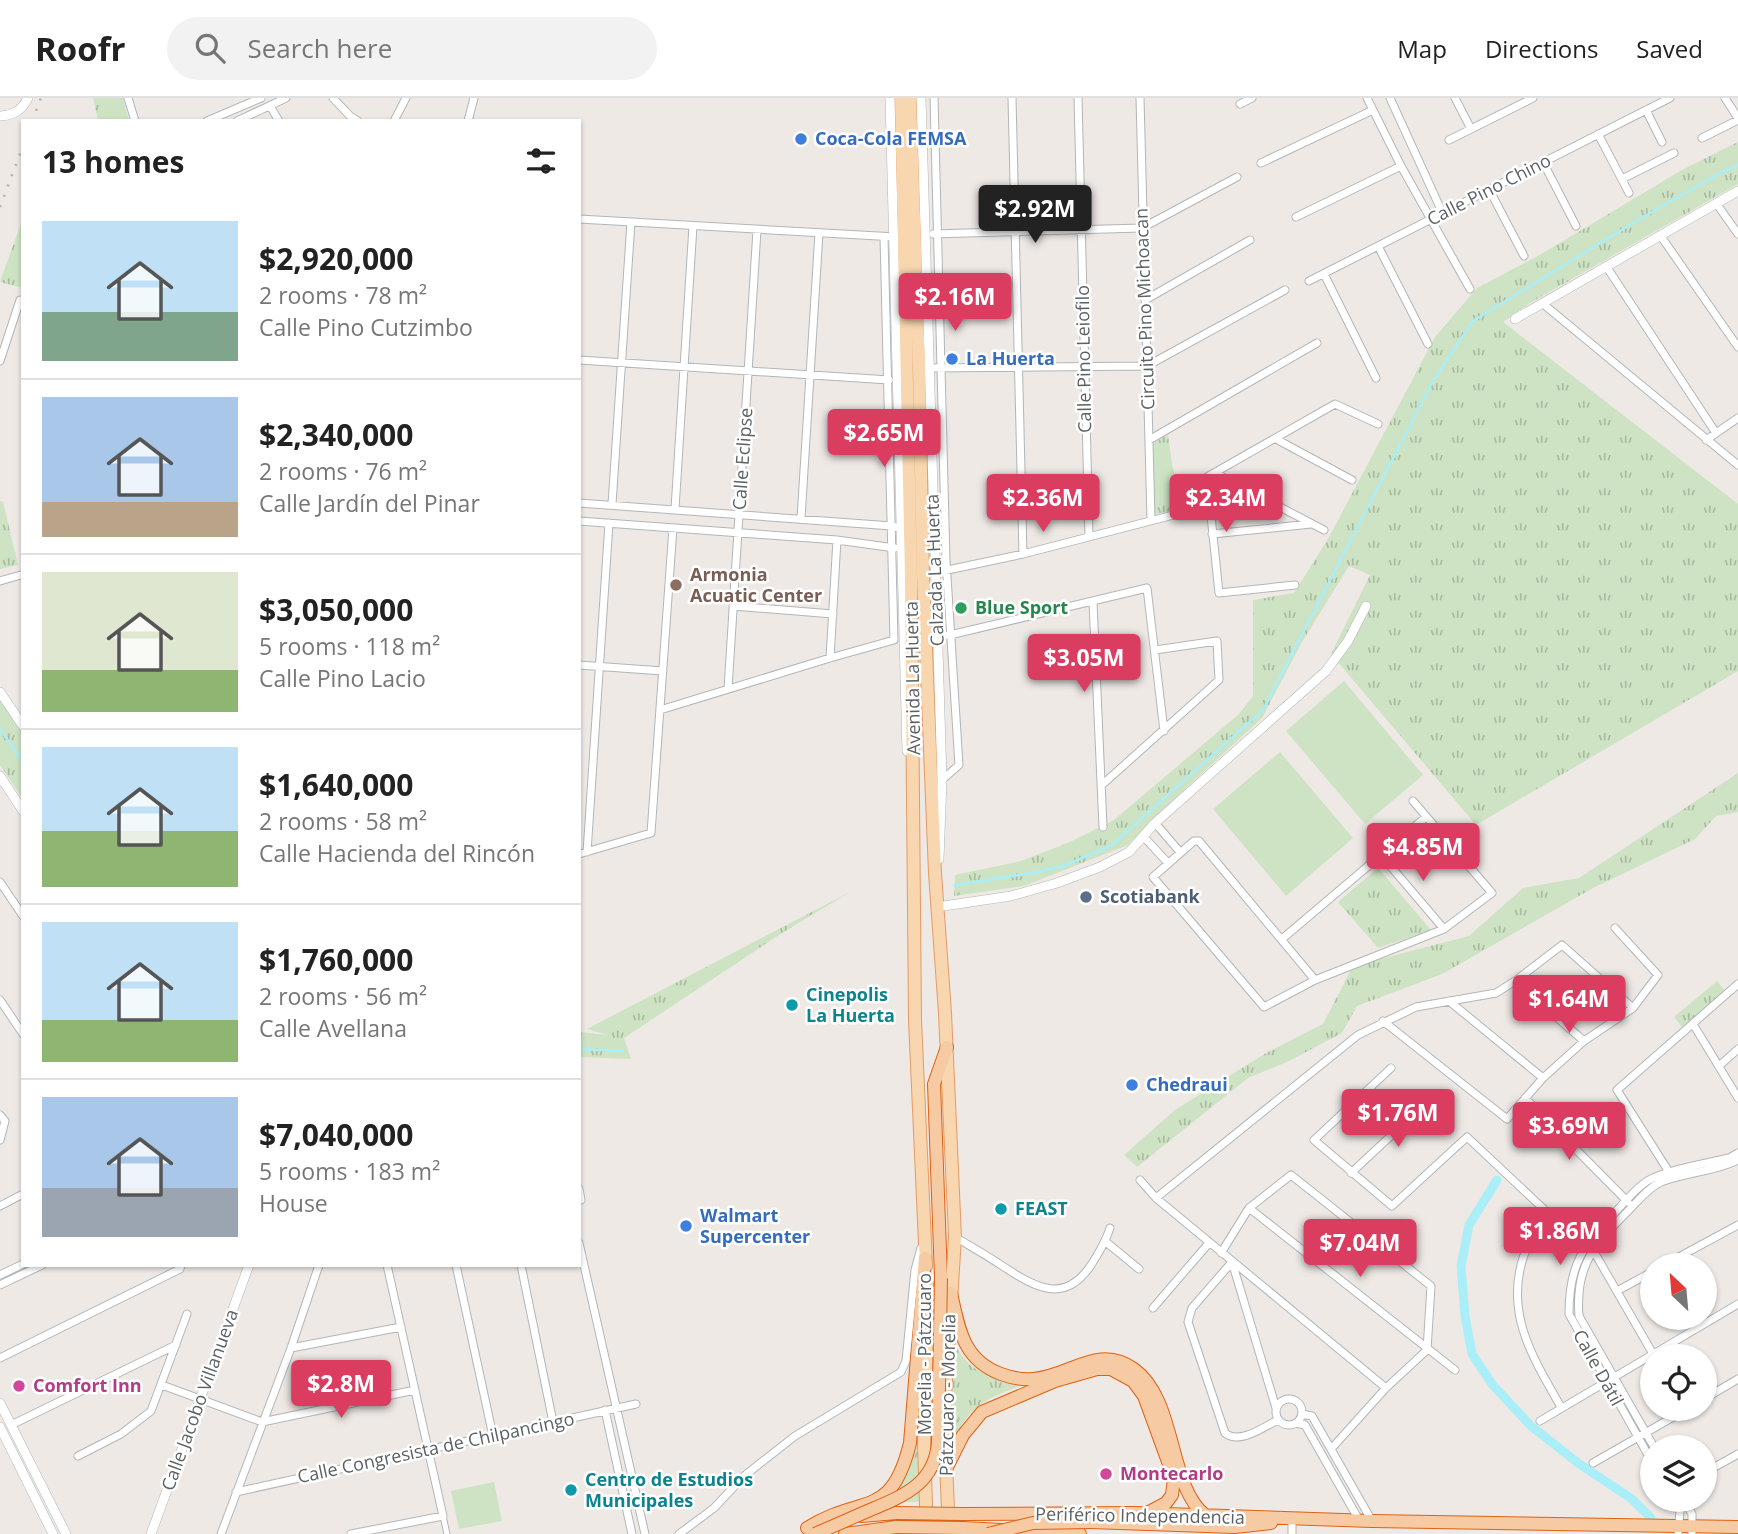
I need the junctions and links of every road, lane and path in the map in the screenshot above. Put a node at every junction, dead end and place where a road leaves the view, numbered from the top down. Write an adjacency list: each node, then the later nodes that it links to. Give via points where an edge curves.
1 (28, 98): 27 (street, via 19,110)
2 (128, 98): 28 (street)
3 (261, 98): 29 (street)
4 (286, 98): 24 (street)
5 (333, 98): 32 (street)
6 (406, 98): 33 (street)
7 (474, 98): 34 (street)
8 (890, 98): 66 (street)
9 (901, 98): 66 (main road, Avenida La Huerta)
10 (910, 98): 66 (main road, Avenida La Huerta)
11 (922, 98): 63 (street, Calzada La Huerta)
12 (934, 98): 63 (street, Calzada La Huerta)
13 (1012, 98): 61 (street)
14 (1078, 98): 60 (street, Calle Pino Leiofilo)
15 (1140, 98): 58 (street, Circuito Pino Michoacan)
16 (1252, 98): 23 (street)
17 (1367, 98): 25 (street)
18 (1390, 98): 51 (street)
19 (1455, 98): 36 (street)
20 (1533, 98): 36 (street)
21 (1670, 98): 26 (street, Calle Pino Chino)
22 (1726, 98): 35 (street)
23 (1240, 104)
24 (270, 106): 30 (street); 31 (street)
25 (1373, 110): 43 (street); 44 (street)
26 (1646, 110): 37 (street, Calle Pino Chino); 40 (street)
27 (0, 117)
28 (134, 119)
29 (212, 119)
30 (241, 119)
31 (278, 119)
32 (355, 119)
33 (395, 119)
34 (469, 119)
35 (1738, 119): 38 (street)
36 (1471, 129): 39 (street)
37 (1598, 134): 42 (street, Calle Pino Chino); 46 (street)
38 (1702, 138)
39 (1449, 140)
40 (1662, 142)
41 (1674, 153): 46 (street)
42 (1543, 162): 47 (street, Calle Pino Chino); 57 (street)
43 (1261, 163)
44 (1401, 166): 52 (street); 54 (street)
45 (1237, 177): 58 (street)
46 (1622, 179): 49 (street)
47 (1489, 190): 51 (street, Calle Pino Chino); 69 (street)
48 (1738, 191): 50 (street)
49 (1629, 192)
50 (1716, 203): 64 (street); 65 (street)
51 (1443, 214): 54 (street, Calle Pino Chino)
52 (1296, 217)
53 (581, 219): 55 (street)
54 (1431, 220): 68 (street, Calle Pino Chino); 73 (street)
55 (631, 222): 56 (street); 84 (street)
56 (693, 226): 59 (street); 86 (street)
57 (1576, 226)
58 (1142, 228): 60 (street); 76 (street, Circuito Pino Michoacan)
59 (757, 230): 62 (street); 91 (street, Calle Eclipse)
60 (1081, 230): 61 (street); 88 (street, Calle Pino Leiofilo)
61 (1015, 232): 63 (street); 90 (street)
62 (819, 233): 66 (street); 92 (street)
63 (932, 234): 66 (street); 87 (street, Calzada La Huerta); 89 (street, Calzada La Huerta)
64 (1660, 234): 70 (street); 81 (street)
65 (1738, 234)
66 (899, 237): 89 (main road, Avenida La Huerta); 94 (street); 95 (main road, Avenida La Huerta)
67 (1250, 240): 76 (street)
68 (1378, 246): 71 (street, Calle Pino Chino); 80 (street)
69 (1524, 256)
70 (1606, 266): 77 (street); 98 (street)
71 (1324, 274): 72 (street, Calle Pino Chino); 93 (street)
72 (1308, 281)
73 (1470, 289)
74 (1285, 290): 85 (street)
75 (20, 300): 83 (street)
76 (1145, 300): 85 (street, Circuito Pino Michoacan)
77 (1542, 303): 78 (street); 101 (street)
78 (1515, 319)
79 (1317, 343): 100 (street)
80 (1428, 344)
81 (1738, 347)
82 (581, 360): 84 (street)
83 (0, 361)
84 (621, 363): 86 (street); 106 (street)
85 (1147, 366): 88 (street); 100 (street, Circuito Pino Michoacan)
86 (684, 367): 91 (street); 107 (street)
87 (942, 367): 89 (street); 90 (street); 125 (street, Calzada La Huerta)
88 (1084, 367): 90 (street); 120 (street, Calle Pino Leiofilo)
89 (924, 368): 121 (main road, Avenida La Huerta); 123 (street, Calzada La Huerta)
90 (1019, 368): 124 (street)
91 (748, 371): 92 (street); 109 (street, Calle Eclipse)
92 (809, 375): 94 (street); 110 (street)
93 (1376, 378)
94 (887, 380): 95 (street); 116 (street)
95 (902, 381): 116 (main road, Avenida La Huerta)
96 (1738, 418): 98 (street)
97 (1378, 424): 99 (street, via 1335,404)
98 (1716, 433): 101 (street)
99 (1276, 439): 103 (street); 104 (street)
100 (1149, 440): 111 (street, Circuito Pino Michoacan)
101 (1706, 440): 102 (street)
102 (1738, 465)
103 (1215, 473): 108 (street, via 1207,477); 114 (street)
104 (1352, 480)
105 (581, 503): 106 (street)
106 (611, 504): 107 (street)
107 (675, 509): 109 (street)
108 (1210, 509): 111 (street); 119 (street)
109 (739, 513): 110 (street); 118 (street, Calle Eclipse)
110 (802, 518): 116 (street)
111 (1151, 520): 120 (street)
112 (581, 522): 113 (street)
113 (609, 523): 115 (street); 139 (street)
114 (1311, 524): 117 (street); 119 (street)
115 (673, 528): 118 (street); 140 (street)
116 (901, 528): 121 (street); 123 (main road, Avenida La Huerta); 123 (street)
117 (1324, 530)
118 (738, 533): 122 (street); 131 (street, Calle Eclipse)
119 (1212, 534): 129 (street, via 1219,593)
120 (1088, 536): 124 (street)
121 (922, 538): 123 (main road, Avenida La Huerta)
122 (837, 540): 123 (street); 133 (street)
123 (915, 550): 127 (main road, Avenida La Huerta); 137 (street, via 894,640); 156 (street, Calzada La Huerta, via 908,811)
124 (1023, 554): 125 (street)
125 (946, 570): 127 (street); 134 (street, Calzada La Huerta)
126 (21, 575): 128 (street)
127 (923, 575): 135 (street, Calzada La Huerta); 156 (main road, Avenida La Huerta); 162 (main road, Avenida La Huerta)
128 (0, 581)
129 (1295, 585)
130 (1093, 602): 134 (street); 136 (street, via 1147,588); 148 (street)
131 (733, 606): 133 (street); 141 (street, Calle Eclipse)
132 (1366, 606): 154 (street, via 1326,671)
133 (833, 614): 137 (street)
134 (950, 635): 135 (street); 147 (street, Calzada La Huerta, via 959,765)
135 (938, 636): 147 (street, Calzada La Huerta)
136 (1155, 650): 145 (street); 145 (street, via 1217,641 1219,680)
137 (830, 657): 141 (street)
138 (581, 665): 139 (street)
139 (601, 667): 140 (street); 152 (street)
140 (663, 671): 143 (street)
141 (728, 689): 143 (street)
142 (0, 692): 144 (street)
143 (660, 710): 159 (street, via 651,833)
144 (21, 723)
145 (1164, 731): 148 (street)
146 (0, 776): 151 (street)
147 (942, 780): 162 (street, Calzada La Huerta)
148 (1102, 784): 155 (street)
149 (1413, 801): 153 (street)
150 (581, 807): 152 (street)
151 (21, 808)
152 (589, 808): 159 (street)
153 (1426, 817): 160 (street); 167 (street, via 1492,892)
154 (1155, 823): 157 (street); 158 (street)
155 (1103, 827)
156 (914, 835): 202 (main road, Avenida La Huerta, via 915,1020)
157 (1143, 836): 161 (street); 164 (street, via 1129,852 1057,883 1011,896)
158 (1180, 852): 161 (street); 168 (street, via 1197,840)
159 (583, 853)
160 (1381, 855): 167 (street); 168 (street)
161 (1167, 863): 169 (street, via 1153,880 1264,1007)
162 (935, 873): 164 (main road, Avenida La Huerta)
163 (0, 882): 165 (street)
164 (937, 907): 179 (main road, Avenida La Huerta)
165 (21, 913)
166 (1615, 928): 174 (street, via 1658,975)
167 (1444, 929): 169 (street)
168 (1282, 939): 169 (street)
169 (1315, 980)
170 (1515, 981): 173 (street, via 1496,993); 174 (street, via 1562,945); 178 (street)
171 (1738, 984): 176 (street)
172 (0, 1000): 177 (street)
173 (1449, 1001): 175 (street, via 1416,1007); 183 (street)
174 (1633, 1008): 178 (street)
175 (1383, 1021): 184 (street, via 1507,1119); 195 (street, via 1358,1035)
176 (1693, 1024): 181 (street); 191 (street, via 1617,1090)
177 (21, 1031)
178 (1584, 1041): 183 (street)
179 (947, 1047): 203 (main road, Avenida La Huerta); 288 (highway, bridge, via 934,1084 941,1278 938,1443 932,1468 908,1494)
180 (1738, 1049): 181 (street)
181 (1719, 1066): 185 (street)
182 (1391, 1068): 192 (street, via 1314,1140)
183 (1543, 1078): 184 (street)
184 (1525, 1097): 196 (street)
185 (1738, 1098)
186 (1426, 1103): 192 (street)
187 (3, 1118): 188 (street)
188 (0, 1140)
189 (1738, 1153): 191 (street, Calle Dátil)
190 (1738, 1160): 196 (street, Calle Dátil, via 1661,1182)
191 (1669, 1172): 196 (street, Calle Dátil, via 1649,1179)
192 (1351, 1173): 199 (street, via 1392,1206 1467,1137)
193 (1140, 1180): 195 (street)
194 (21, 1195): 197 (street)
195 (1156, 1198): 205 (street)
196 (1629, 1204): 206 (street, Calle Dátil); 207 (street, Calle Dátil)
197 (0, 1206)
198 (1249, 1208): 209 (street); 236 (street); 236 (street, via 1291,1175 1345,1217 1431,1286)
199 (1549, 1214): 206 (street); 251 (street, via 1524,1254 1518,1317 1535,1362)
200 (1738, 1225): 210 (street)
201 (1110, 1228): 204 (street)
202 (925, 1237): 212 (main road, Avenida La Huerta); 297 (street, via 915,1270 901,1372 795,1436)
203 (955, 1237): 204 (street, via 1029,1283 1049,1289 1067,1288 1084,1276); 211 (main road, Avenida La Huerta)
204 (1106, 1242): 222 (street)
205 (1209, 1243): 209 (street); 229 (street)
206 (1586, 1244): 207 (street); 242 (street, Calle Dátil, via 1569,1290 1569,1314)
207 (1594, 1250): 226 (street); 240 (street, Calle Dátil, via 1577,1292 1579,1316)
208 (581, 1251): 250 (street)
209 (1221, 1252): 213 (street)
210 (1686, 1253)
211 (953, 1256): 227 (main road, Pátzcuaro - Morelia)
212 (925, 1258): 288 (highway, via 905,1462 891,1491 880,1499 825,1517); 299 (main road, Morelia - Pátzcuaro)
213 (1232, 1262): 244 (street); 252 (street); 255 (street, via 1192,1308 1188,1322 1225,1433 1239,1438)
214 (21, 1265): 223 (street)
215 (38, 1267): 225 (street)
216 (180, 1267): 237 (street)
217 (248, 1267): 247 (street, Calle Jacobo Villanueva)
218 (319, 1267): 235 (street)
219 (387, 1267): 231 (street)
220 (456, 1267): 264 (street)
221 (521, 1267): 259 (street)
222 (1139, 1269)
223 (0, 1275)
224 (1640, 1279): 226 (street)
225 (0, 1285)
226 (1617, 1291): 232 (street)
227 (951, 1293): 275 (main road, Pátzcuaro - Morelia, via 944,1413); 280 (highway, via 960,1335 978,1362 991,1370 1035,1379 1108,1358 1134,1369 1158,1399 1185,1485)
228 (1738, 1304): 233 (street)
229 (1153, 1308)
230 (187, 1314): 234 (street)
231 (401, 1327): 235 (street); 245 (street)
232 (1647, 1344)
233 (1670, 1344)
234 (176, 1345): 243 (street); 261 (street)
235 (291, 1348): 258 (street)
236 (1427, 1350): 239 (street); 244 (street)
237 (0, 1358)
238 (1640, 1362): 240 (street)
239 (1455, 1370)
240 (1614, 1378): 242 (street); 263 (street, Calle Dátil)
241 (1738, 1379): 246 (street)
242 (1606, 1383): 251 (street); 265 (street, Calle Dátil)
243 (162, 1385): 247 (street); 270 (street, via 151,1411)
244 (1386, 1388): 267 (street)
245 (415, 1390): 258 (street); 268 (street)
246 (1717, 1391)
247 (200, 1398): 258 (street); 291 (street, Calle Jacobo Villanueva)
248 (0, 1403): 261 (street)
249 (636, 1404): 250 (street, Calle Congresista de Chilpancingo)
250 (618, 1407): 253 (street, Calle Congresista de Chilpancingo); 296 (street)
251 (1561, 1407): 256 (street)
252 (1276, 1408): 254 (street, via 1290,1399 1301,1406); 255 (street)
253 (605, 1410): 259 (street, Calle Congresista de Chilpancingo); 295 (street)
254 (1302, 1415): 260 (street); 267 (street, via 1312,1416)
255 (1278, 1420): 260 (street, via 1288,1426)
256 (1540, 1421)
257 (1667, 1421): 263 (street)
258 (262, 1422): 276 (street)
259 (553, 1422): 264 (street, Calle Congresista de Chilpancingo)
260 (1296, 1423): 273 (street, via 1306,1426)
261 (11, 1425): 290 (street)
262 (0, 1427): 289 (street)
263 (1646, 1433): 265 (street)
264 (493, 1436): 268 (street, Calle Congresista de Chilpancingo)
265 (1638, 1438): 266 (street, Calle Dátil); 272 (street)
266 (1640, 1441)
267 (1331, 1449): 271 (street)
268 (429, 1450): 276 (street, Calle Congresista de Chilpancingo); 281 (street)
269 (1738, 1454): 274 (street)
270 (78, 1457)
271 (1338, 1461): 273 (street); 283 (street)
272 (1593, 1463)
273 (1329, 1466): 283 (street)
274 (1717, 1466)
275 (946, 1469): 279 (highway, via 963,1435 982,1412 1068,1377 1111,1369 1133,1381 1144,1396 1174,1478 1166,1503); 300 (main road, Pátzcuaro - Morelia)
276 (236, 1492): 292 (street)
277 (1680, 1512): 286 (street)
278 (1691, 1512): 287 (street)
279 (1147, 1513): 280 (highway, Periférico Independencia); 288 (highway, Periférico Independencia, bridge, via 897,1513 867,1515)
280 (1205, 1515): 282 (highway, Periférico Independencia)
281 (443, 1516): 293 (street); 294 (street)
282 (1289, 1519): 283 (highway, Periférico Independencia); 301 (highway, bridge, via 1245,1527 1030,1523); 303 (street)
283 (1366, 1520): 285 (highway, Periférico Independencia)
284 (1738, 1527): 287 (highway, Periférico Independencia)
285 (1650, 1530): 286 (highway, Periférico Independencia)
286 (1678, 1530): 287 (highway, Periférico Independencia)
287 (1692, 1530)
288 (807, 1532)
289 (53, 1534)
290 (66, 1534)
291 (151, 1534)
292 (220, 1534)
293 (351, 1534)
294 (447, 1534)
295 (632, 1534)
296 (645, 1534)
297 (680, 1534)
298 (845, 1534): 302 (highway, Periférico Independencia, bridge, via 896,1527)
299 (927, 1534)
300 (949, 1534)
301 (988, 1534)
302 (1080, 1534)
303 (1292, 1534)

